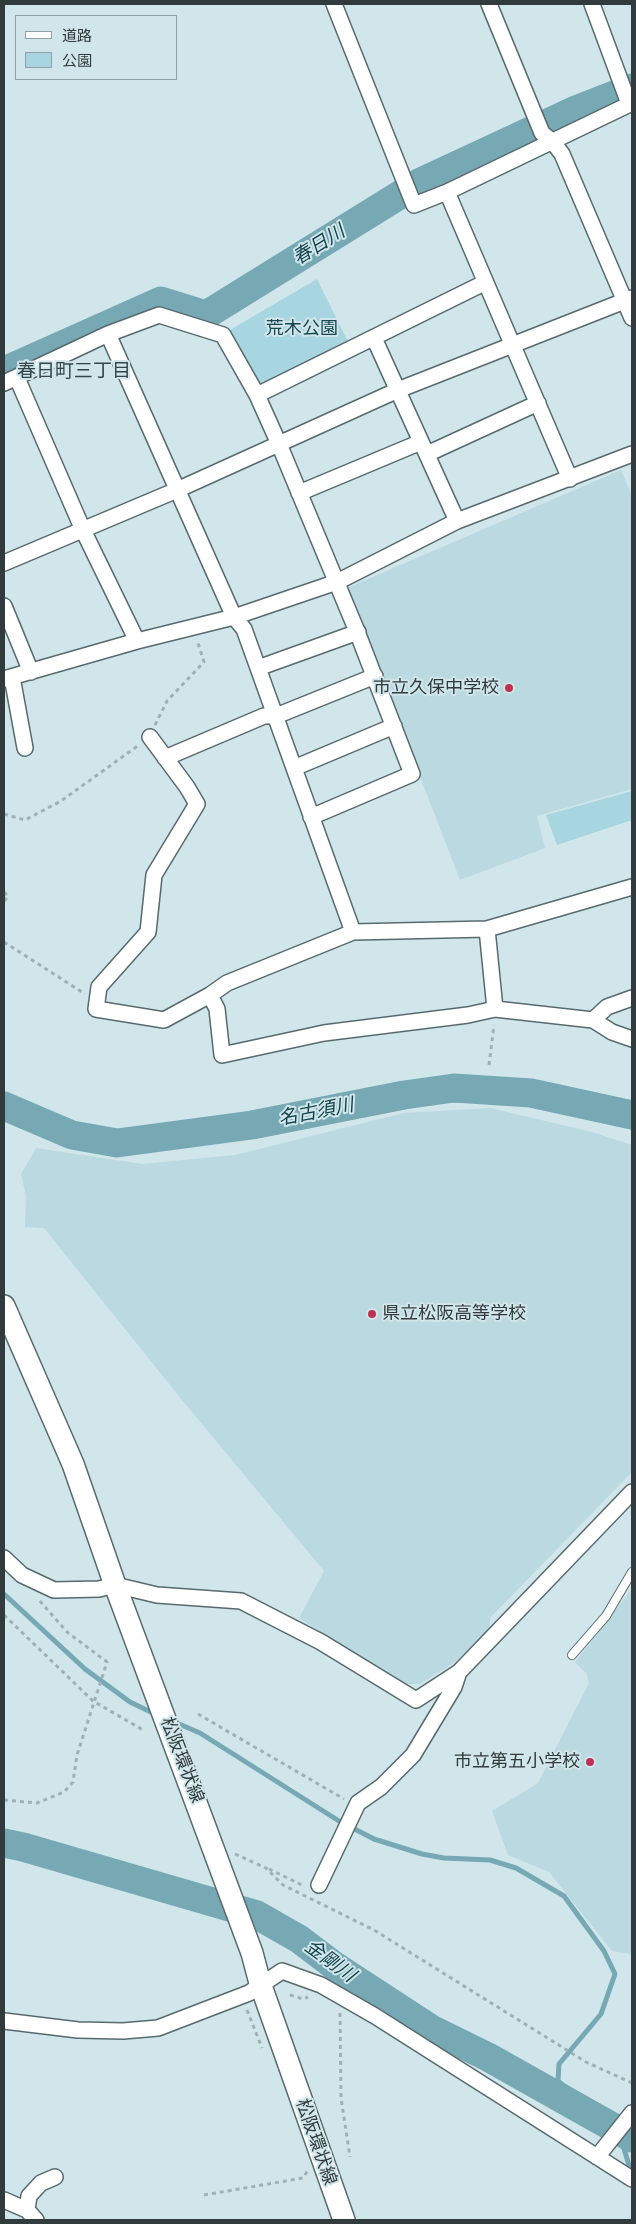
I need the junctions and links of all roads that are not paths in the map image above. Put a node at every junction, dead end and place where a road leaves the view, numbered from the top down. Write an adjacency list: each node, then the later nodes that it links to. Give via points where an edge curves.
1 (334, 4): 6 (street, via 414,205)
2 (489, 4): 5 (street, via 542,133)
3 (592, 4): 4 (street)
4 (631, 103): 5 (street)
5 (553, 142): 6 (street); 8 (street, via 562,154)
6 (447, 192): 7 (street)
7 (484, 283): 11 (street); 12 (street)
8 (629, 300): 9 (street); 12 (street)
9 (632, 318)
10 (108, 334): 13 (street); 15 (street, via 159,315 223,335); 21 (street)
11 (374, 338): 14 (street); 15 (street)
12 (512, 347): 14 (street); 16 (street)
13 (10, 380): 24 (street)
14 (398, 390): 17 (street); 18 (street)
15 (257, 395): 17 (street)
16 (538, 403): 18 (street); 20 (street)
17 (279, 444): 21 (street); 22 (street)
18 (424, 448): 22 (street); 23 (street)
19 (632, 454): 20 (street)
20 (570, 479): 23 (street, via 527,492)
21 (177, 490): 24 (street); 28 (street)
22 (299, 493): 26 (street)
23 (457, 521): 26 (street)
24 (83, 530): 25 (street); 30 (street)
25 (4, 563)
26 (337, 582): 28 (street); 29 (street)
27 (4, 606): 32 (street)
28 (234, 617): 30 (street); 31 (street, via 244,629)
29 (358, 632): 31 (street); 33 (street)
30 (136, 641): 32 (street)
31 (258, 668): 35 (street)
32 (31, 672): 34 (street)
33 (375, 676): 35 (street); 36 (street)
34 (8, 678): 38 (street)
35 (276, 716): 39 (street, via 264,716); 40 (street)
36 (394, 726): 40 (street); 41 (street, via 412,774)
37 (150, 737): 39 (street)
38 (26, 748)
39 (165, 758): 45 (street, via 197,804 154,875 148,932 99,987 96,1009 164,1020)
40 (294, 768): 41 (street)
41 (311, 817): 44 (street)
42 (632, 887): 43 (street)
43 (487, 929): 44 (street); 47 (street)
44 (353, 932): 45 (street, via 227,984)
45 (210, 995): 47 (street, via 217,1010 222,1055 324,1033 468,1016)
46 (632, 998): 48 (street, via 607,1006)
47 (496, 1009): 48 (street)
48 (593, 1020): 49 (street)
49 (632, 1039)
50 (4, 1306): 54 (main road, 松阪環状線, via 73,1464)
51 (632, 1492): 56 (street)
52 (4, 1558): 54 (street, via 22,1575 54,1590 98,1589)
53 (632, 1572): 55 (lane, via 606,1616)
54 (115, 1585): 56 (street, via 157,1595 241,1601 321,1642 416,1700); 58 (main road, 松阪環状線, via 208,1828)
55 (572, 1655)
56 (459, 1672): 57 (street, via 454,1687 413,1755 381,1787 358,1803)
57 (319, 1884)
58 (260, 1983): 59 (street, via 249,1992 158,2028 78,2030); 61 (street, via 282,1971 321,1985 376,2016); 66 (main road, 松阪環状線)
59 (4, 2018)
60 (632, 2113): 61 (street)
61 (597, 2157): 63 (street)
62 (55, 2177): 65 (street, via 41,2183 29,2196)
63 (632, 2179)
64 (4, 2200): 65 (street)
65 (31, 2215)
66 (342, 2220)

